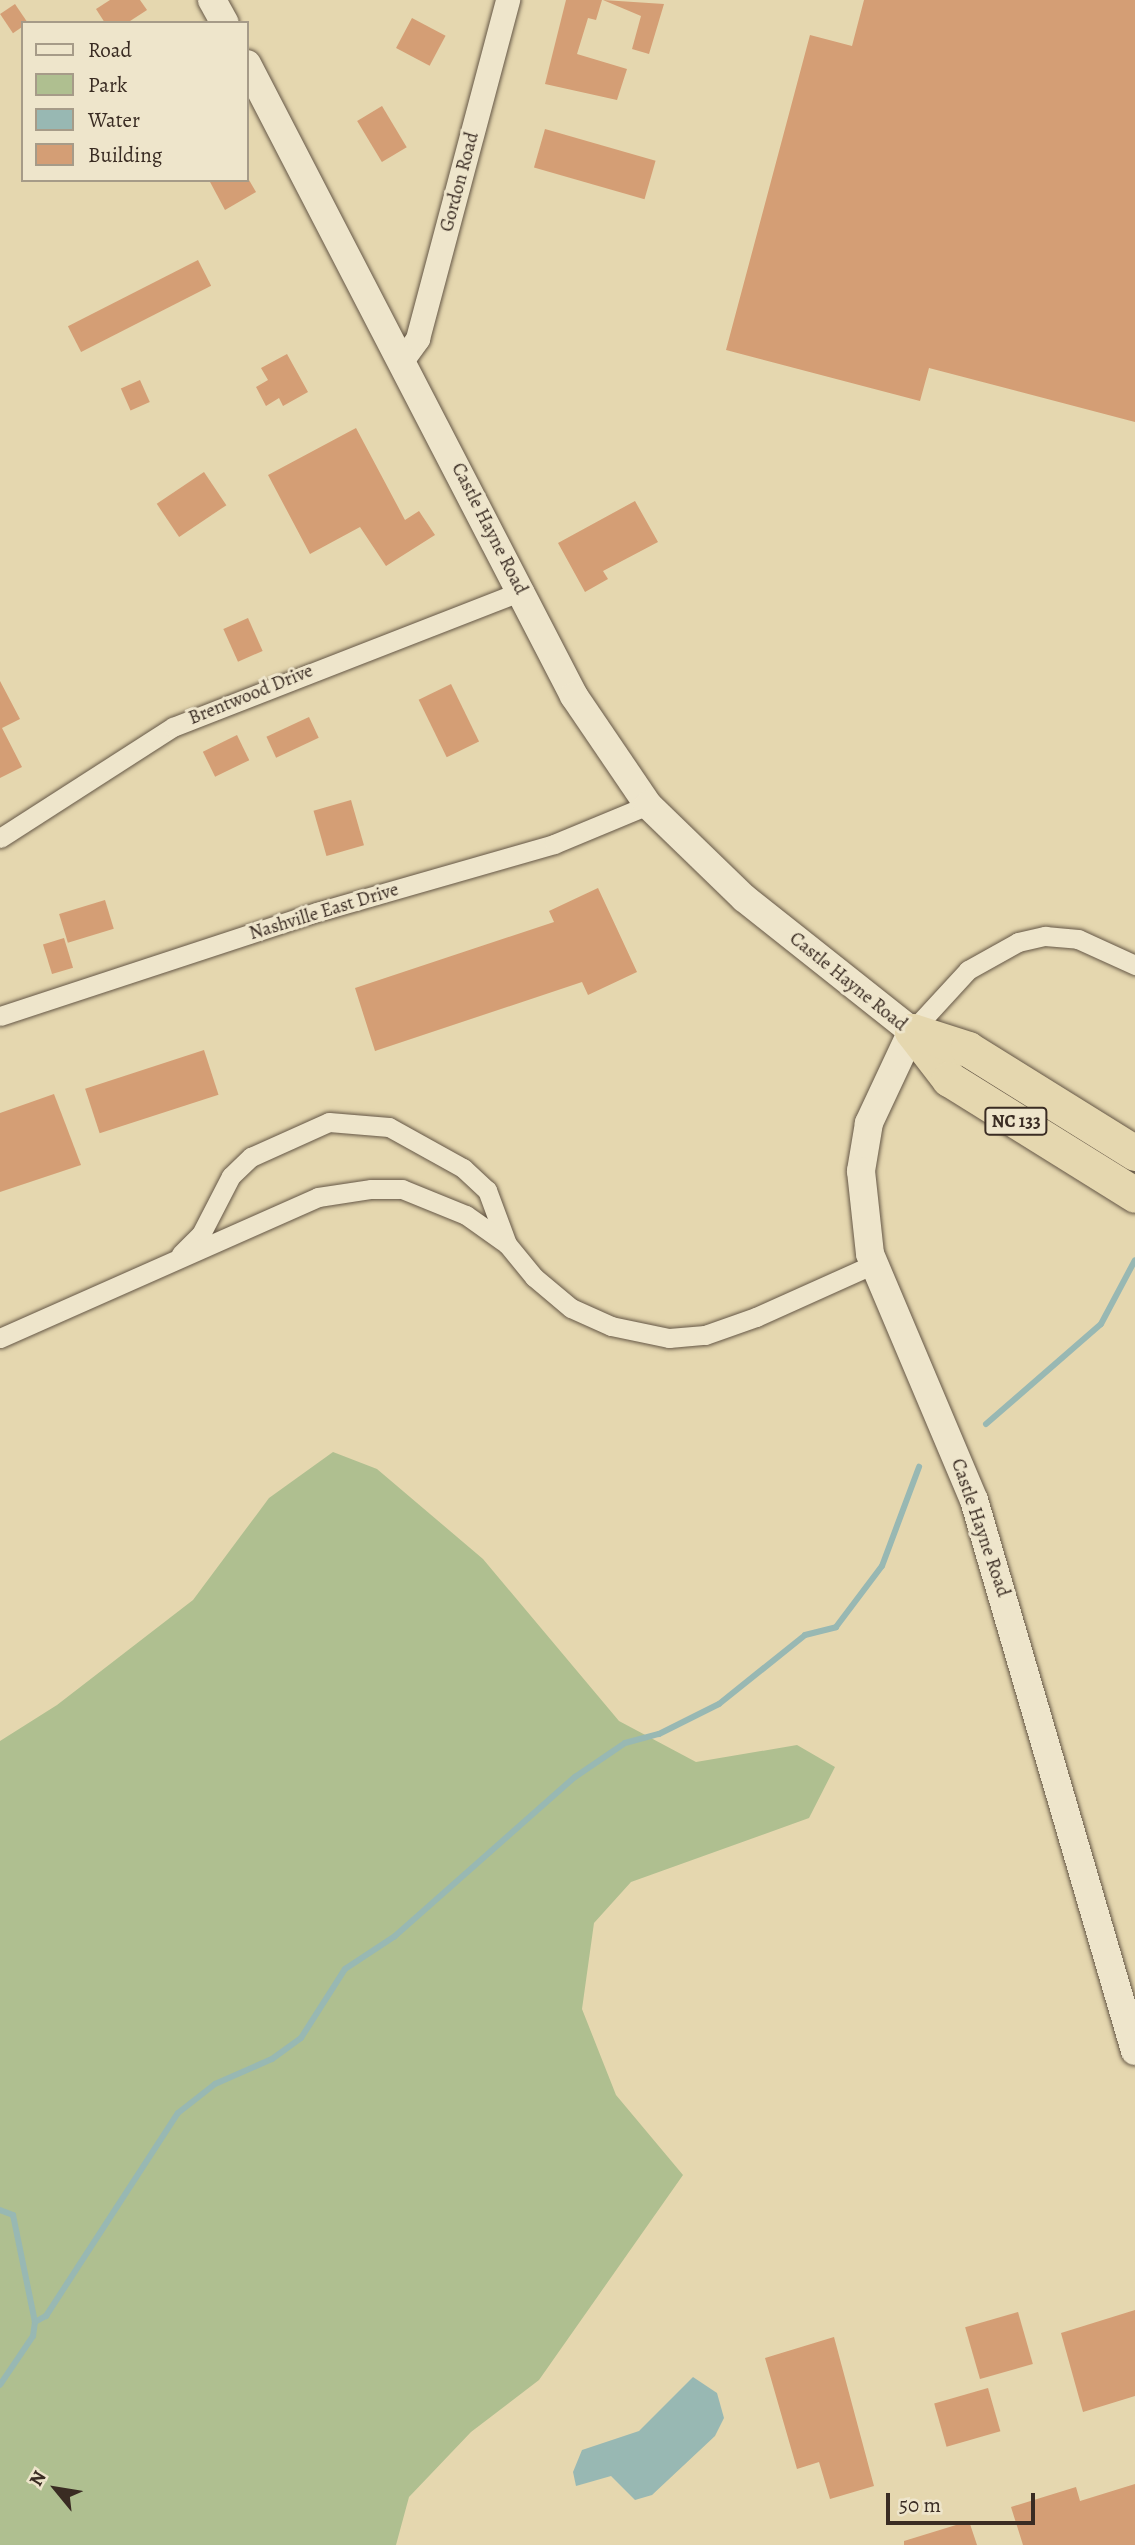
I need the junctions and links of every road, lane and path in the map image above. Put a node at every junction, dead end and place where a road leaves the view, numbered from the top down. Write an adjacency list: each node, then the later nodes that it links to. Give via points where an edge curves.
1 (212, 0): 3 (main road)
2 (508, 0): 5 (street, Gordon Road, via 418,340)
3 (224, 21)
4 (248, 66): 5 (main road, Castle Hayne Road / NC 133)
5 (403, 360): 6 (main road, Castle Hayne Road / NC 133)
6 (521, 591): 7 (main road, Castle Hayne Road / NC 133, via 574,696); 8 (street, Brentwood Drive, via 173,727)
7 (648, 805): 10 (street, Nashville East Drive, via 554,844 317,912); 11 (main road, Castle Hayne Road / NC 133, via 744,898)
8 (0, 838)
9 (1135, 965): 11 (street, via 1078,939 1045,936 1018,942 968,970)
10 (0, 1016)
11 (912, 1031): 12 (highway, NC 133, via 968,1049); 13 (highway, NC 133, via 949,1079); 16 (main road, Castle Hayne Road, via 869,1124 861,1171)
12 (1135, 1153)
13 (1135, 1195)
14 (507, 1244): 15 (street, via 429,1198 371,1189 318,1197); 15 (street, via 487,1190 463,1168 388,1126 329,1122 251,1157 231,1176 201,1234); 16 (street, via 534,1277 571,1308 611,1326 669,1338 705,1335 756,1317)
15 (177, 1258): 17 (street)
16 (874, 1264): 18 (main road, Castle Hayne Road, via 974,1500)
17 (0, 1338)
18 (1135, 2051)

